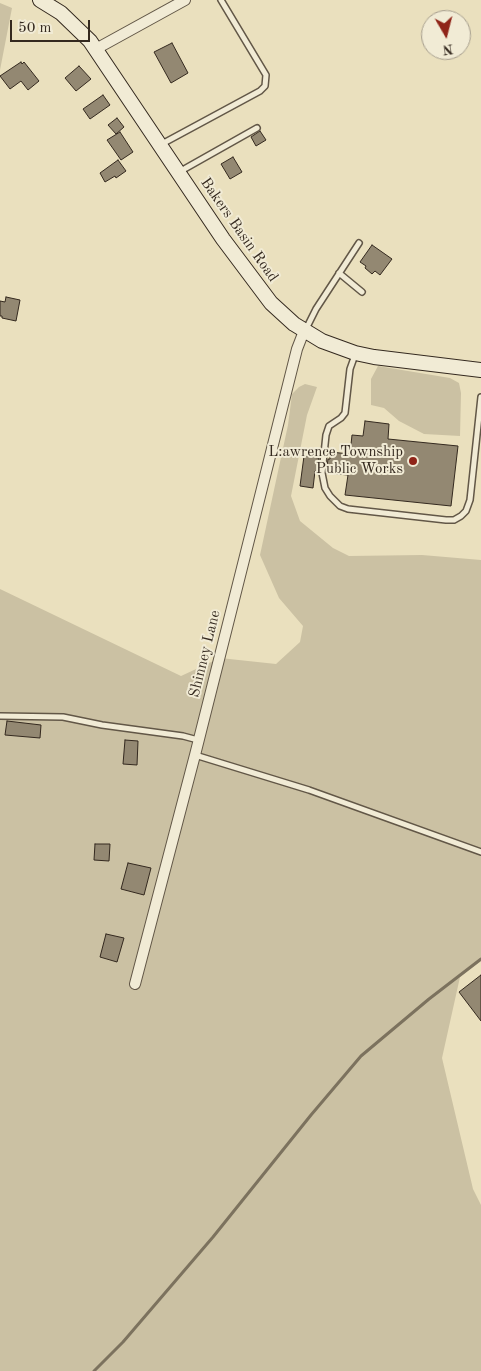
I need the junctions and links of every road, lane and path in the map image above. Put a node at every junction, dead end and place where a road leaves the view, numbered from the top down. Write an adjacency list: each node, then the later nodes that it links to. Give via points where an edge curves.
1 (40, 0): 4 (main road, Bakers Basin Road, via 68,19)
2 (185, 0): 4 (street)
3 (221, 0): 6 (lane, via 266,75 265,86)
4 (96, 49): 6 (main road, Bakers Basin Road)
5 (257, 128): 7 (lane)
6 (160, 145): 7 (main road, Bakers Basin Road)
7 (179, 173): 11 (main road, Bakers Basin Road, via 271,304)
8 (359, 243): 9 (lane)
9 (339, 272): 10 (lane); 11 (lane)
10 (362, 292)
11 (304, 332): 12 (main road, Bakers Basin Road); 16 (street, Shinney Lane, via 297,349)
12 (355, 353): 13 (main road, Bakers Basin Road); 14 (lane, via 344,413 329,426 326,435 322,473 330,496 348,509 446,520 454,520 464,514 470,500)
13 (481, 370)
14 (481, 397)
15 (0, 716): 16 (lane, via 63,718)
16 (198, 740): 17 (street, Shinney Lane)
17 (195, 755): 18 (lane, via 309,790); 19 (street, Shinney Lane)
18 (481, 852)
19 (135, 984)

